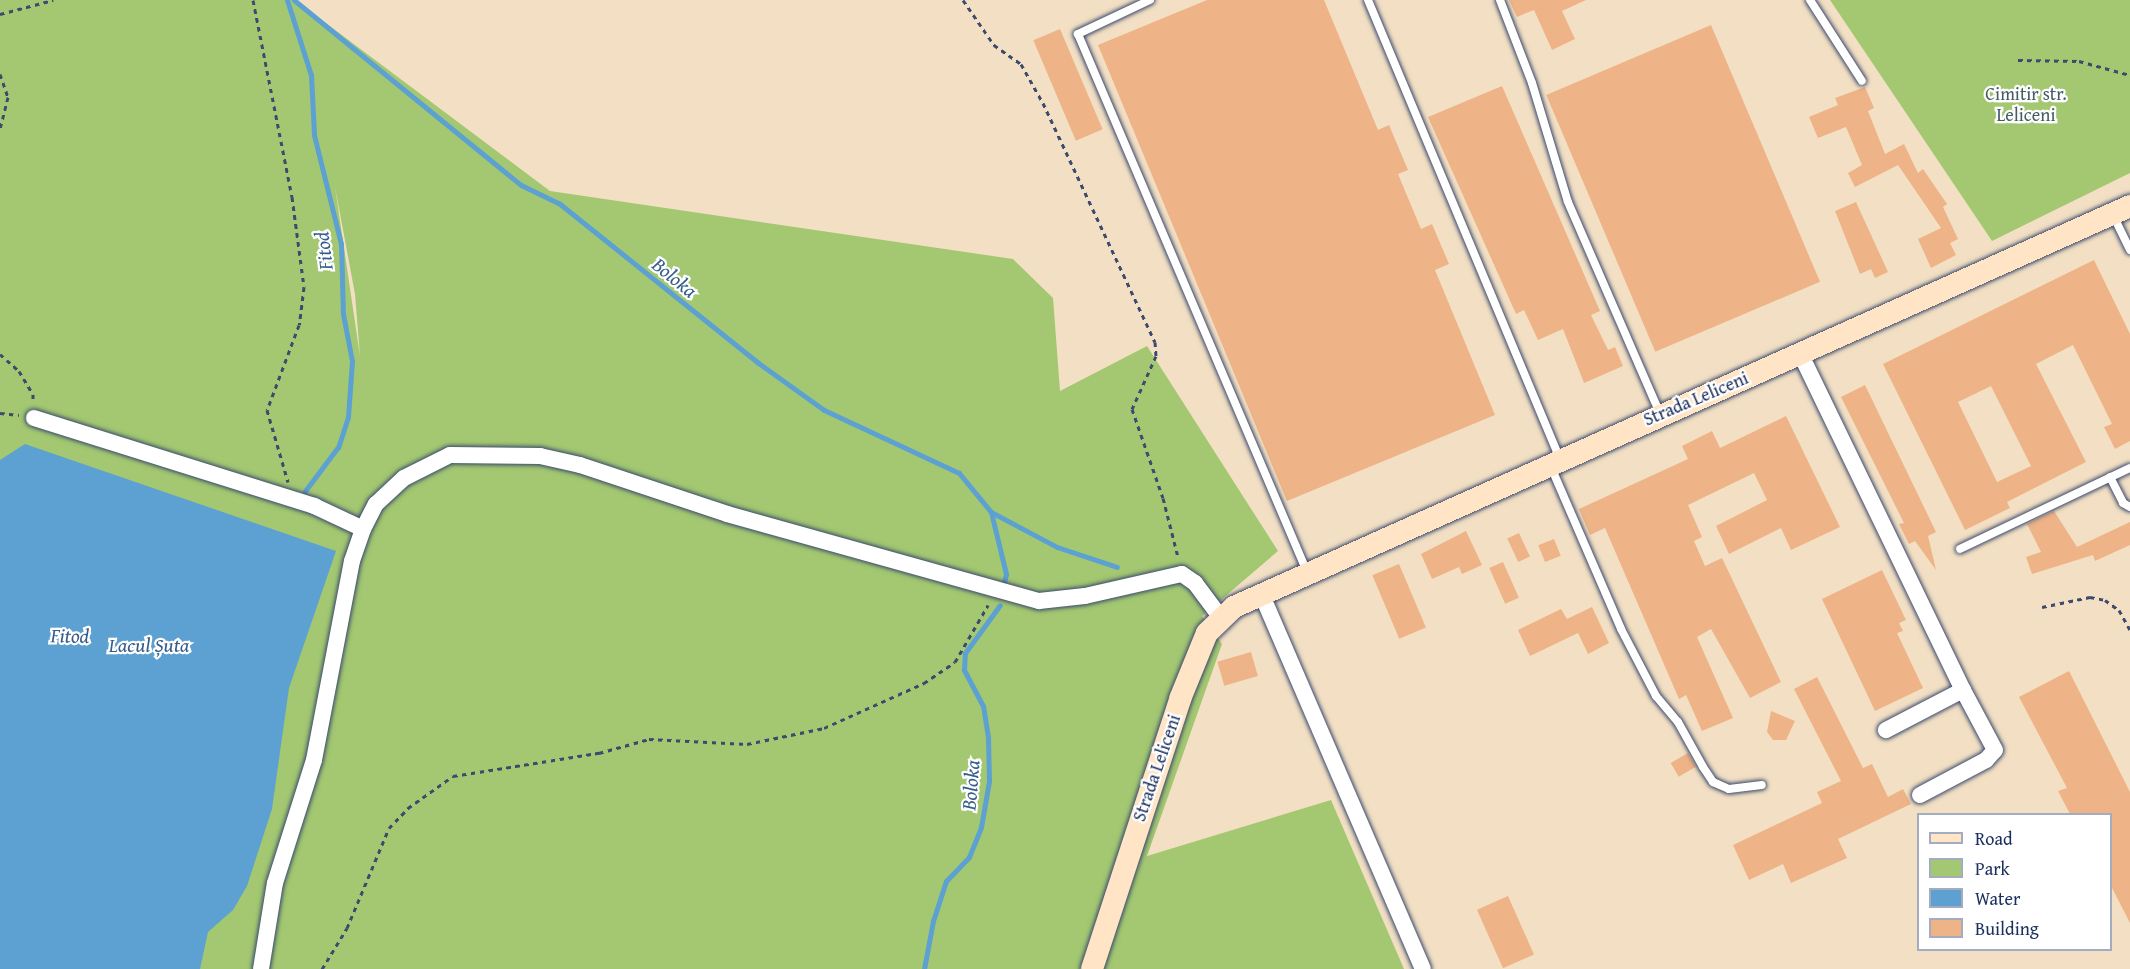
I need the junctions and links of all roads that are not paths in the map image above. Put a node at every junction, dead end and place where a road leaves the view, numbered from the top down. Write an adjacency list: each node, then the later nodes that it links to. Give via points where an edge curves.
1 (1150, 0): 17 (lane, via 1078,34)
2 (1368, 0): 11 (lane)
3 (1500, 0): 9 (lane, via 1532,83 1568,202)
4 (1810, 0): 5 (lane)
5 (1862, 81)
6 (2121, 210): 7 (lane); 8 (main road, Strada Leliceni)
7 (2130, 250)
8 (1801, 355): 9 (main road, Strada Leliceni); 20 (street)
9 (1660, 414): 11 (main road, Strada Leliceni)
10 (34, 418): 15 (street, via 294,500)
11 (1555, 461): 17 (main road, Strada Leliceni); 22 (lane, via 1639,664 1703,767 1713,782 1729,789)
12 (2130, 468): 13 (lane)
13 (2110, 477): 14 (lane, via 2122,503); 16 (lane)
14 (2130, 507)
15 (363, 529): 19 (street, via 386,493 422,466 450,455 540,456 993,592 1055,601 1182,574 1195,583); 24 (street, via 352,561 315,760 275,883)
16 (1960, 549)
17 (1307, 572): 18 (main road, Strada Leliceni)
18 (1261, 593): 19 (main road, Strada Leliceni); 26 (street)
19 (1221, 618): 25 (main road, Strada Leliceni, via 1208,633 1180,699)
20 (1963, 690): 21 (street); 23 (street, via 1995,750 1986,760)
21 (1886, 729)
22 (1762, 785)
23 (1920, 795)
24 (261, 969)
25 (1092, 969)
26 (1423, 969)

